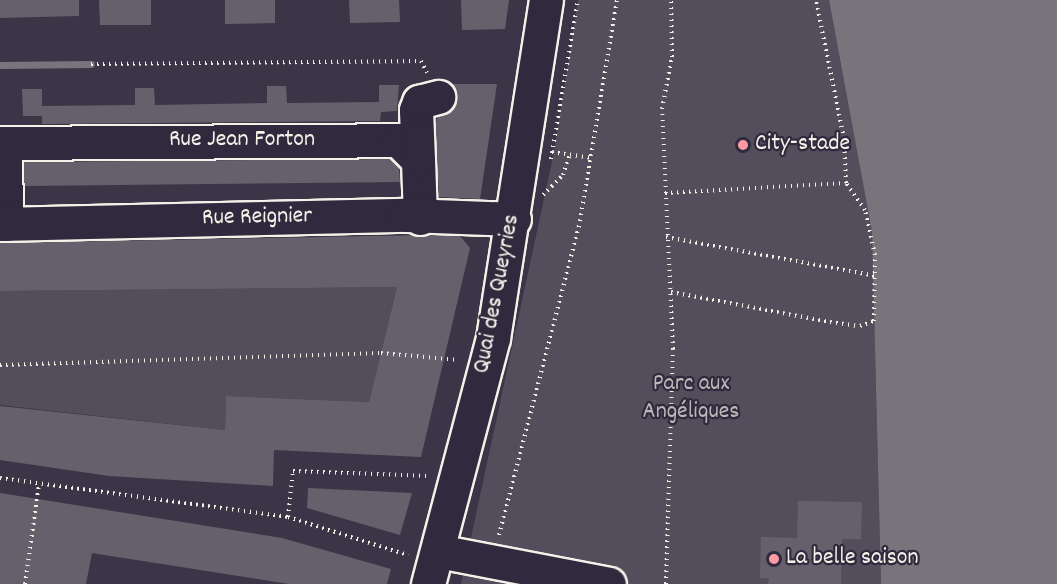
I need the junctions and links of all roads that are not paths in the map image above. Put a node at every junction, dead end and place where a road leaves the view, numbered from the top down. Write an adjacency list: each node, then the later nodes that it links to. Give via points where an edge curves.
1 (546, 0): 6 (street, Quai des Queyries)
2 (432, 97): 4 (street, via 416,111)
3 (3, 143): 4 (street, Rue Jean Forton, via 398,140); 7 (street)
4 (418, 160): 5 (street)
5 (420, 218): 6 (street, Rue Reignier); 7 (street, Rue Reignier)
6 (514, 219): 8 (street, Quai des Queyries, via 486,363)
7 (3, 224)
8 (433, 566): 9 (street, via 492,562)
9 (609, 584)

